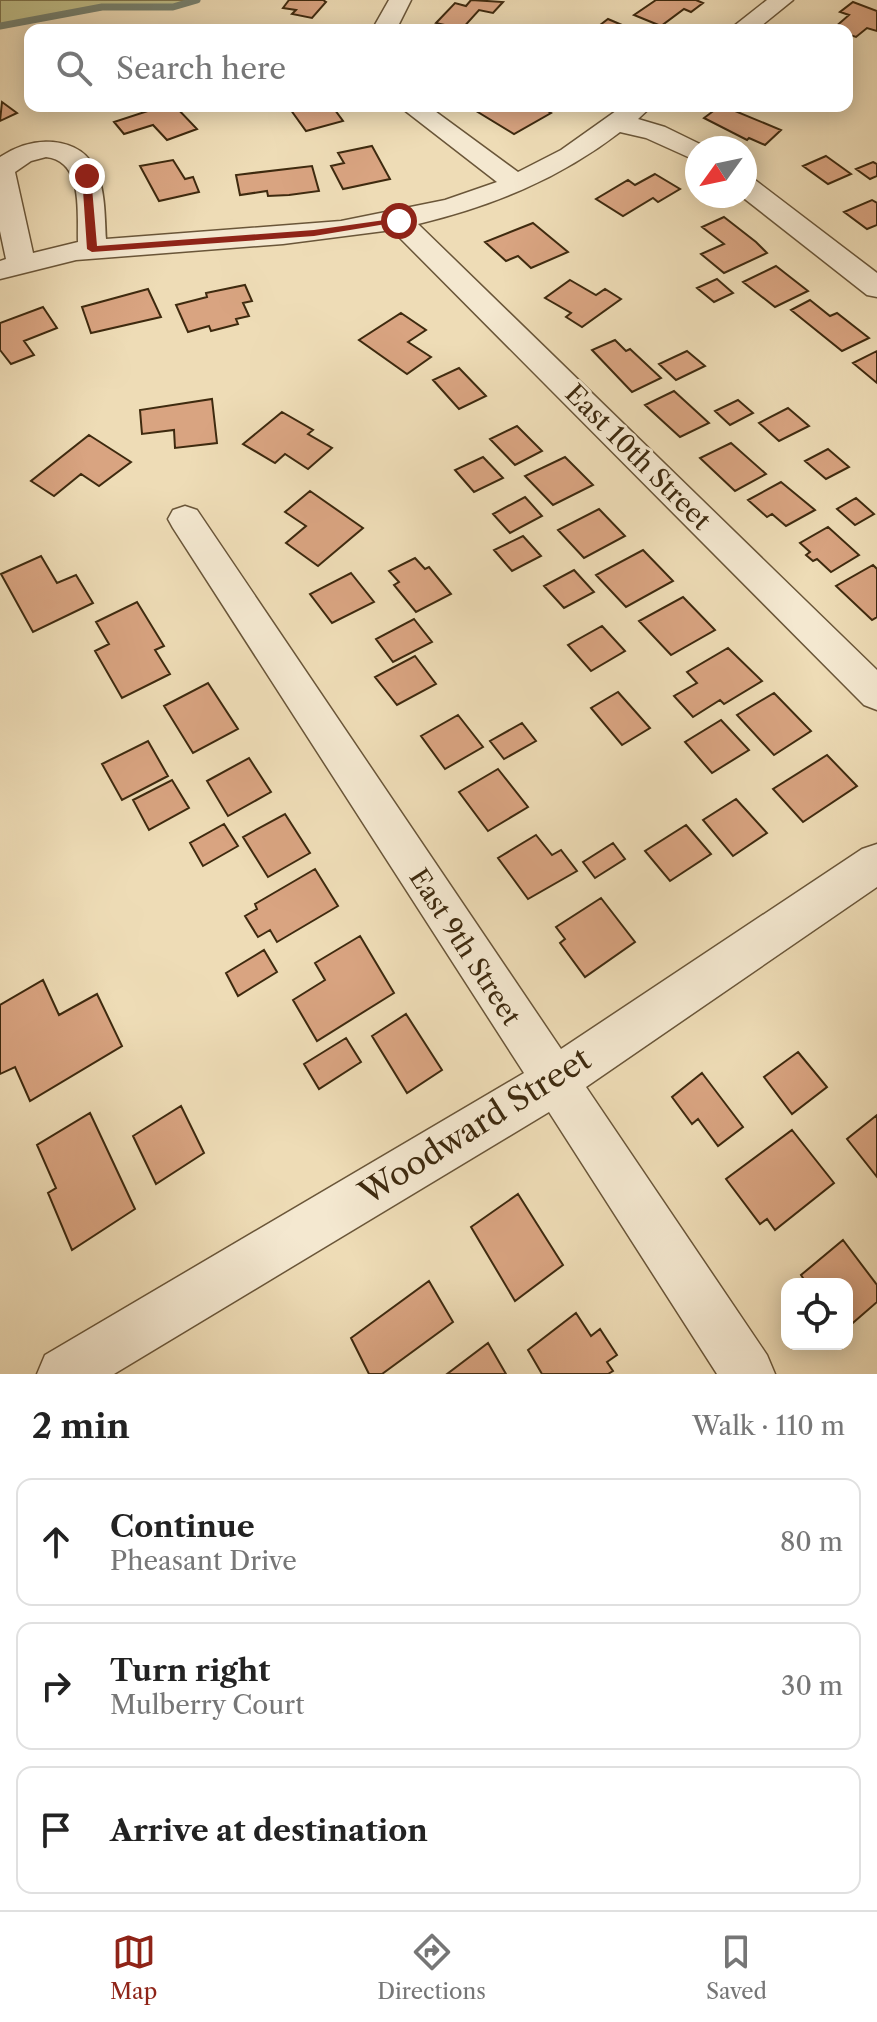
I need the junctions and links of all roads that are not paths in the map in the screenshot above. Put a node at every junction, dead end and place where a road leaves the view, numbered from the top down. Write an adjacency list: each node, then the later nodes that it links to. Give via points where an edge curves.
1 (400, 0): 3 (street)
2 (782, 0): 4 (street)
3 (387, 24)
4 (749, 24)
5 (420, 112): 9 (street)
6 (631, 112): 7 (street)
7 (612, 126): 8 (street, via 639,128); 9 (street)
8 (685, 148)
9 (516, 184): 11 (street)
10 (757, 195): 14 (street)
11 (399, 221): 12 (street, via 314,233); 16 (street, East 10th Street)
12 (92, 249): 13 (street); 13 (street, via 87,176 74,155 40,149 1,170)
13 (10, 267)
14 (877, 288)
15 (185, 519): 18 (street, East 9th Street)
16 (877, 694)
17 (877, 863): 18 (street, Woodward Street)
18 (553, 1080): 19 (street, Woodward Street); 20 (street, East 9th Street)
19 (64, 1374)
20 (748, 1374)

